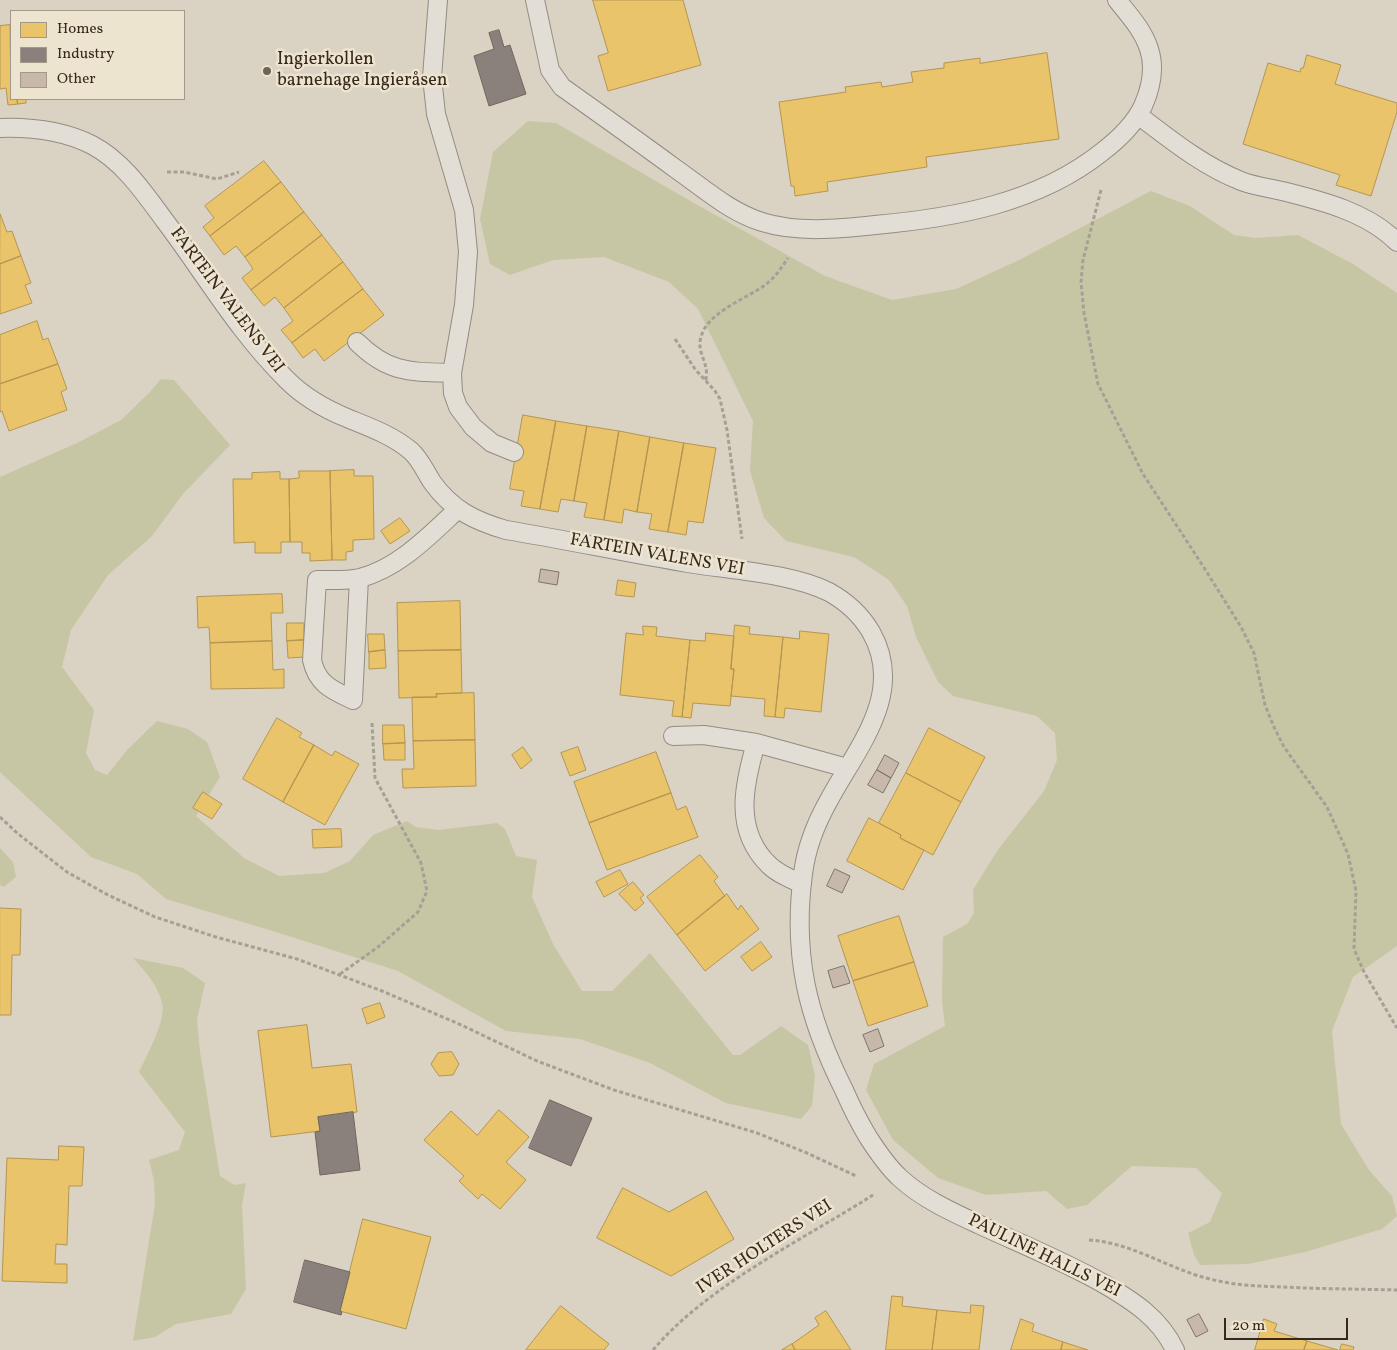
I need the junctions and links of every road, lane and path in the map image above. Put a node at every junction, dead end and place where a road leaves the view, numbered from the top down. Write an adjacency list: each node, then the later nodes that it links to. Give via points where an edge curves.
1 (438, 0): 13 (lane, via 432,77 436,114 464,210 468,252 464,305)
2 (535, 0): 9 (lane, via 550,70 562,87 729,206 762,222)
3 (1117, 0): 4 (lane, via 1141,31 1152,60 1147,95)
4 (1138, 115): 6 (lane, via 1128,129); 10 (lane, via 1206,165 1224,174 1354,214 1370,221)
5 (0, 128): 8 (lane, FARTEIN VALENS VEI, via 48,131 76,138 107,155)
6 (1092, 161): 9 (lane, via 1054,183 991,206 894,224); 26 (path, via 1101,194 1083,260 1081,282 1098,384 1143,474 1254,652 1265,705 1274,727 1284,747 1327,807 1348,854 1356,891 1354,949)
7 (239, 172): 8 (path, via 217,179 170,172)
8 (136, 184): 16 (lane, FARTEIN VALENS VEI, via 245,331 287,381 325,408 400,442 412,452 444,496)
9 (801, 228): 14 (path, via 795,247 780,270 766,284 728,307 708,324 700,344)
10 (1397, 242)
11 (675, 339): 14 (path)
12 (357, 342): 13 (lane, via 375,358 394,368)
13 (452, 373): 15 (lane, via 458,407 473,427 492,443)
14 (706, 381): 17 (path, via 720,399)
15 (514, 452)
16 (458, 509): 17 (lane, FARTEIN VALENS VEI, via 479,522 506,530); 18 (lane, via 406,554)
17 (747, 572): 22 (lane, FARTEIN VALENS VEI, via 827,591 853,609 873,636 884,668 881,701)
18 (359, 578): 19 (lane); 19 (lane, via 317,580 312,660 320,680)
19 (353, 700): 25 (path, via 367,711 373,726 375,778 421,864 427,891 418,912)
20 (673, 736): 21 (lane, via 704,735)
21 (756, 742): 22 (lane); 24 (lane, via 745,792 745,819 750,835 769,866)
22 (847, 768): 24 (lane, FARTEIN VALENS VEI, via 816,825)
23 (0, 817): 25 (path, via 67,872 108,895 164,920 297,959)
24 (802, 884): 28 (lane, FARTEIN VALENS VEI, via 800,948 810,1006 832,1067 852,1108 868,1137)
25 (339, 975): 27 (path, via 459,1024 537,1061 614,1090 756,1133)
26 (1397, 1028)
27 (858, 1177)
28 (900, 1178): 31 (path, IVER HOLTERS VEI, via 742,1276 685,1318); 32 (lane, PAULINE HALLS VEI, via 940,1206 1089,1276 1134,1301 1160,1326)
29 (1085, 1240): 30 (path, via 1122,1246 1195,1276 1219,1282)
30 (1397, 1290)
31 (653, 1350)
32 (1175, 1350)

